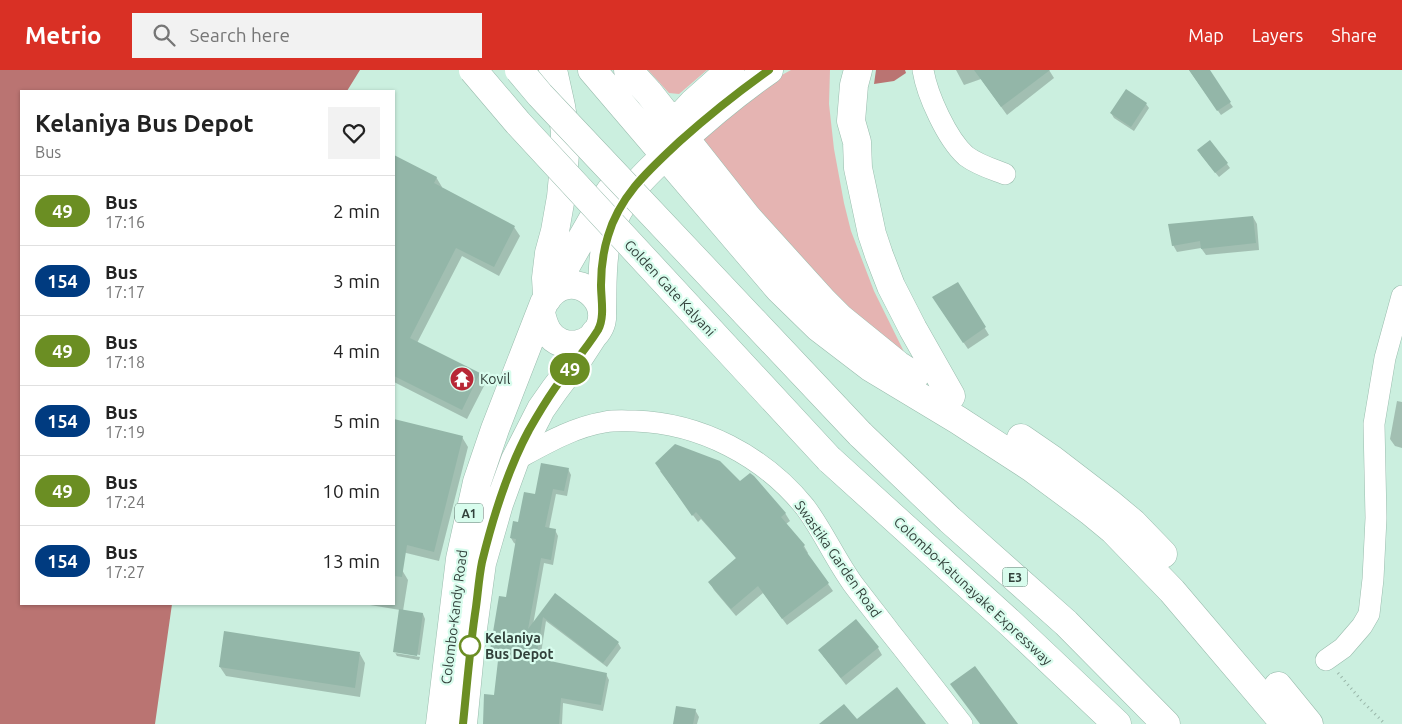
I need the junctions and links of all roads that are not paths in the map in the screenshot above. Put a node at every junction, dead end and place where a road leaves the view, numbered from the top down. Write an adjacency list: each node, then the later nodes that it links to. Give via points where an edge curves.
1 (473, 70): 15 (highway, Golden Gate Kalyani, bridge, via 518,123)
2 (519, 70): 22 (highway, E3, bridge, via 860,434 950,520 1066,623)
3 (553, 70): 12 (highway, Colombo-Kandy Road / A1, via 562,106 565,154)
4 (592, 70): 23 (highway, via 779,289 819,328 870,367 1032,468 1113,530 1172,591)
5 (628, 70): 14 (highway, via 748,217 822,301 898,365)
6 (730, 70): 12 (highway, via 614,186)
7 (769, 70): 13 (highway, via 706,117 631,191 608,236)
8 (858, 70): 14 (highway, via 851,121 872,234 892,286)
9 (923, 70): 10 (street, via 934,105 959,148 982,166)
10 (1005, 174)
11 (1402, 296): 17 (street, via 1385,358 1374,424 1376,518 1369,614 1343,648)
12 (544, 306): 13 (highway, via 543,323 554,339 563,344 574,345 588,340); 13 (highway, via 550,294 560,287 583,287 597,299 601,310); 18 (highway, Colombo-Kandy Road / A1, via 477,482 460,559)
13 (598, 325): 16 (highway, Colombo-Kandy Road / A1, via 583,353 541,409)
14 (951, 396): 24 (highway, via 1053,460 1133,523 1246,648)
15 (829, 459): 21 (highway, Colombo-Katunayake Expressway)
16 (515, 460): 19 (highway, Colombo-Kandy Road / A1, via 482,563 470,643); 20 (street, Swastika Garden Road, via 550,441 604,422 675,425 728,445 770,473 805,507 852,583)
17 (1326, 660)
18 (440, 724)
19 (463, 724)
20 (962, 724)
21 (1117, 724)
22 (1166, 724)
23 (1285, 724)
24 (1309, 724)

